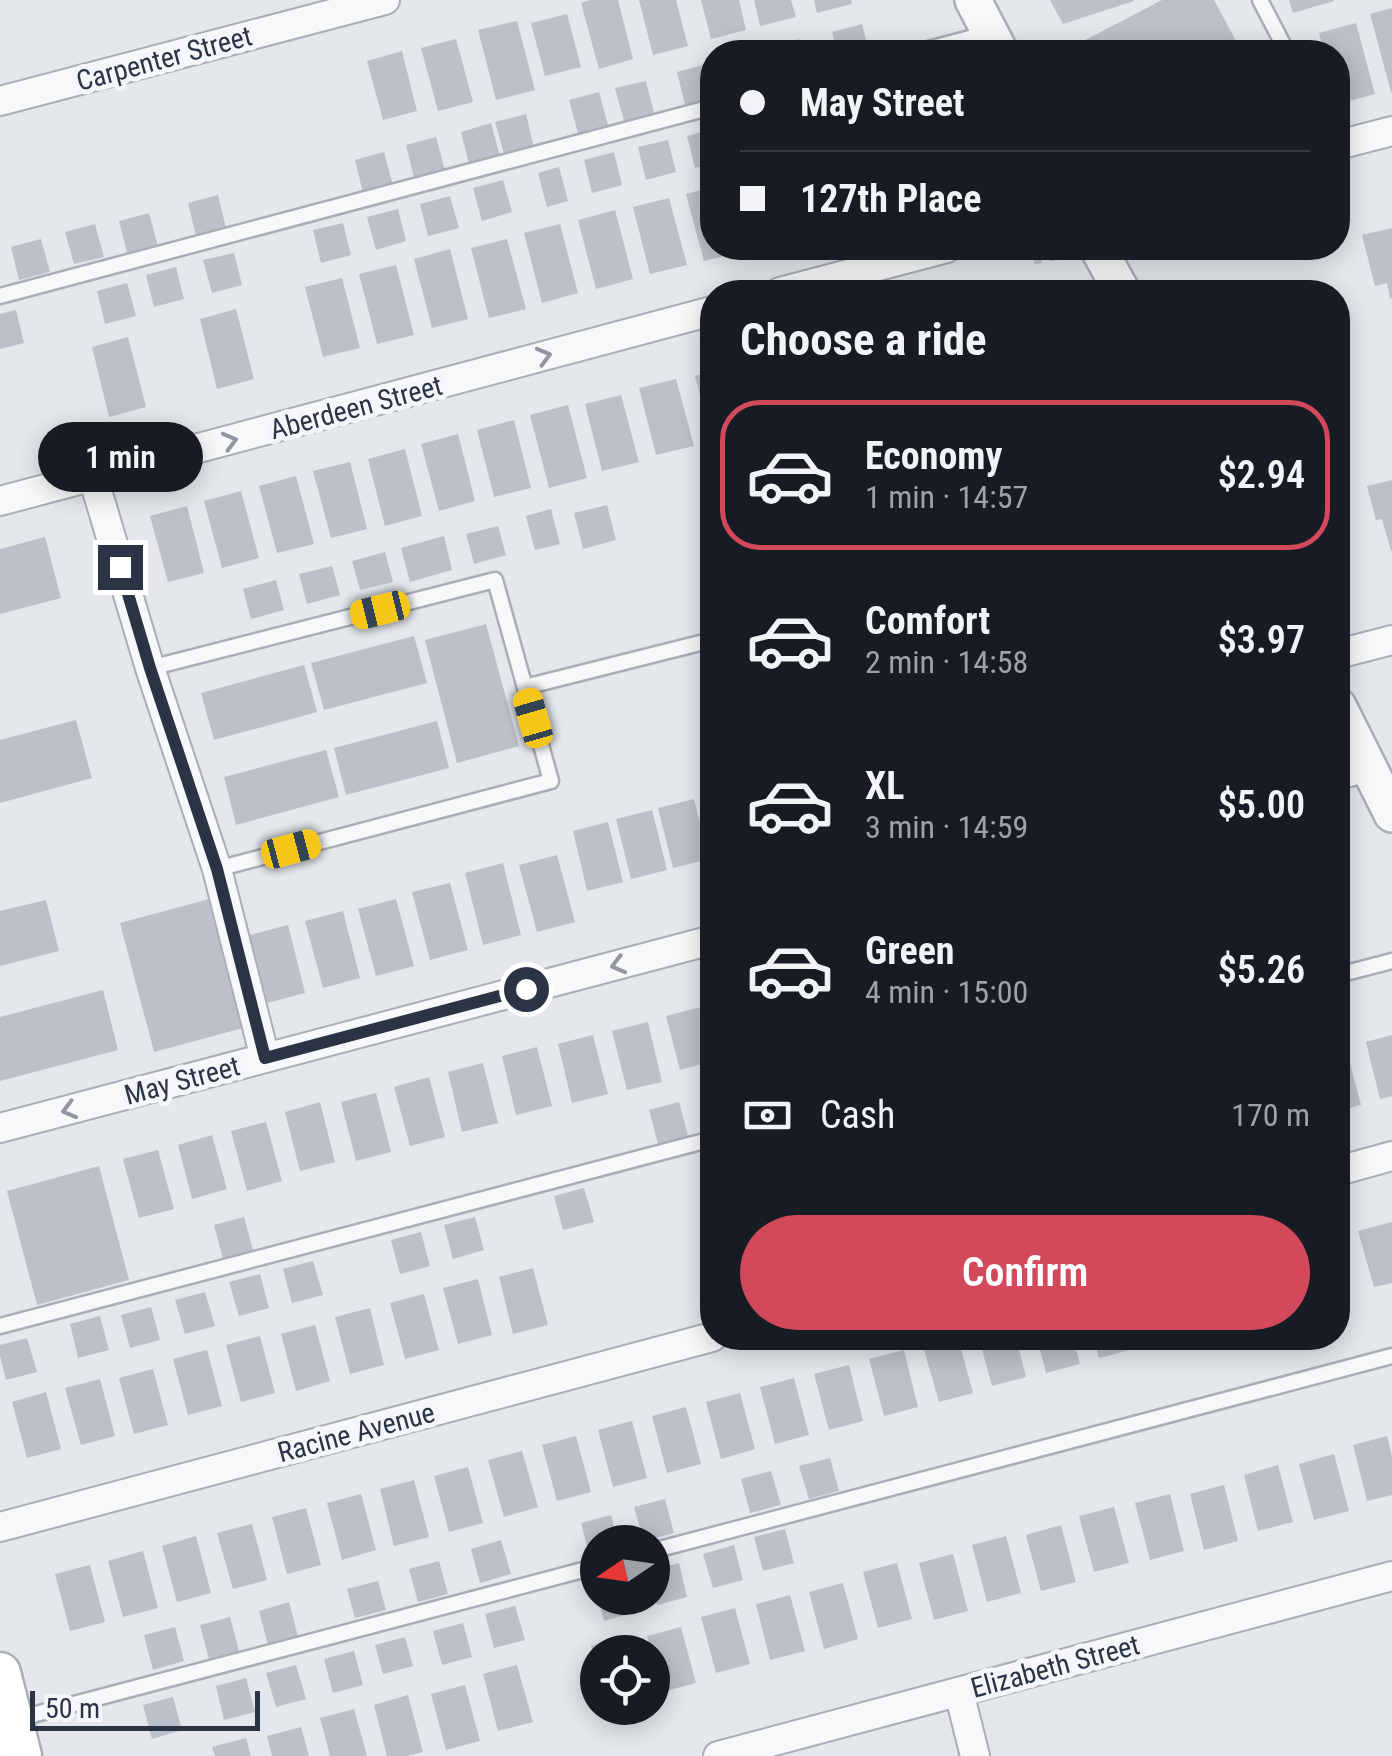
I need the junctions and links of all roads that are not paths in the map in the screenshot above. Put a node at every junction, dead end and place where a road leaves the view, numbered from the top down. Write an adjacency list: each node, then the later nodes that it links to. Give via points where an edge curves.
1 (385, 0): 6 (street, Carpenter Street)
2 (973, 0): 4 (street)
3 (1260, 0): 5 (lane)
4 (993, 40)
5 (1281, 40)
6 (0, 101)
7 (700, 110): 14 (lane)
8 (1392, 130): 9 (street)
9 (1350, 142)
10 (902, 260): 12 (street)
11 (1092, 260): 13 (street)
12 (826, 280)
13 (1111, 280)
14 (0, 296)
15 (700, 314): 16 (street, Aberdeen Street, one-way to 15)
16 (94, 478): 17 (street, Aberdeen Street); 21 (street)
17 (0, 501)
18 (1392, 640): 20 (street)
19 (700, 643): 22 (lane)
20 (1350, 651)
21 (150, 668): 22 (lane, via 495,580); 25 (street)
22 (524, 687): 25 (lane, via 550,781)
23 (1353, 771): 24 (street)
24 (1392, 814)
25 (217, 869): 29 (street)
26 (700, 943): 29 (street, May Street, one-way to 29)
27 (1392, 961): 28 (lane)
28 (1350, 972)
29 (265, 1058): 30 (street, May Street, one-way to 30)
30 (0, 1128)
31 (700, 1142): 34 (lane)
32 (1392, 1156): 33 (street)
33 (1350, 1168)
34 (0, 1326)
35 (700, 1341): 37 (street, Racine Avenue)
36 (1392, 1356): 38 (lane)
37 (0, 1527)
38 (670, 1546)
39 (580, 1571): 43 (lane)
40 (1392, 1576): 42 (street, Elizabeth Street)
41 (0, 1673): 43 (main road)
42 (959, 1692): 44 (street, Elizabeth Street); 45 (street)
43 (16, 1738)
44 (718, 1756)
45 (975, 1756)

